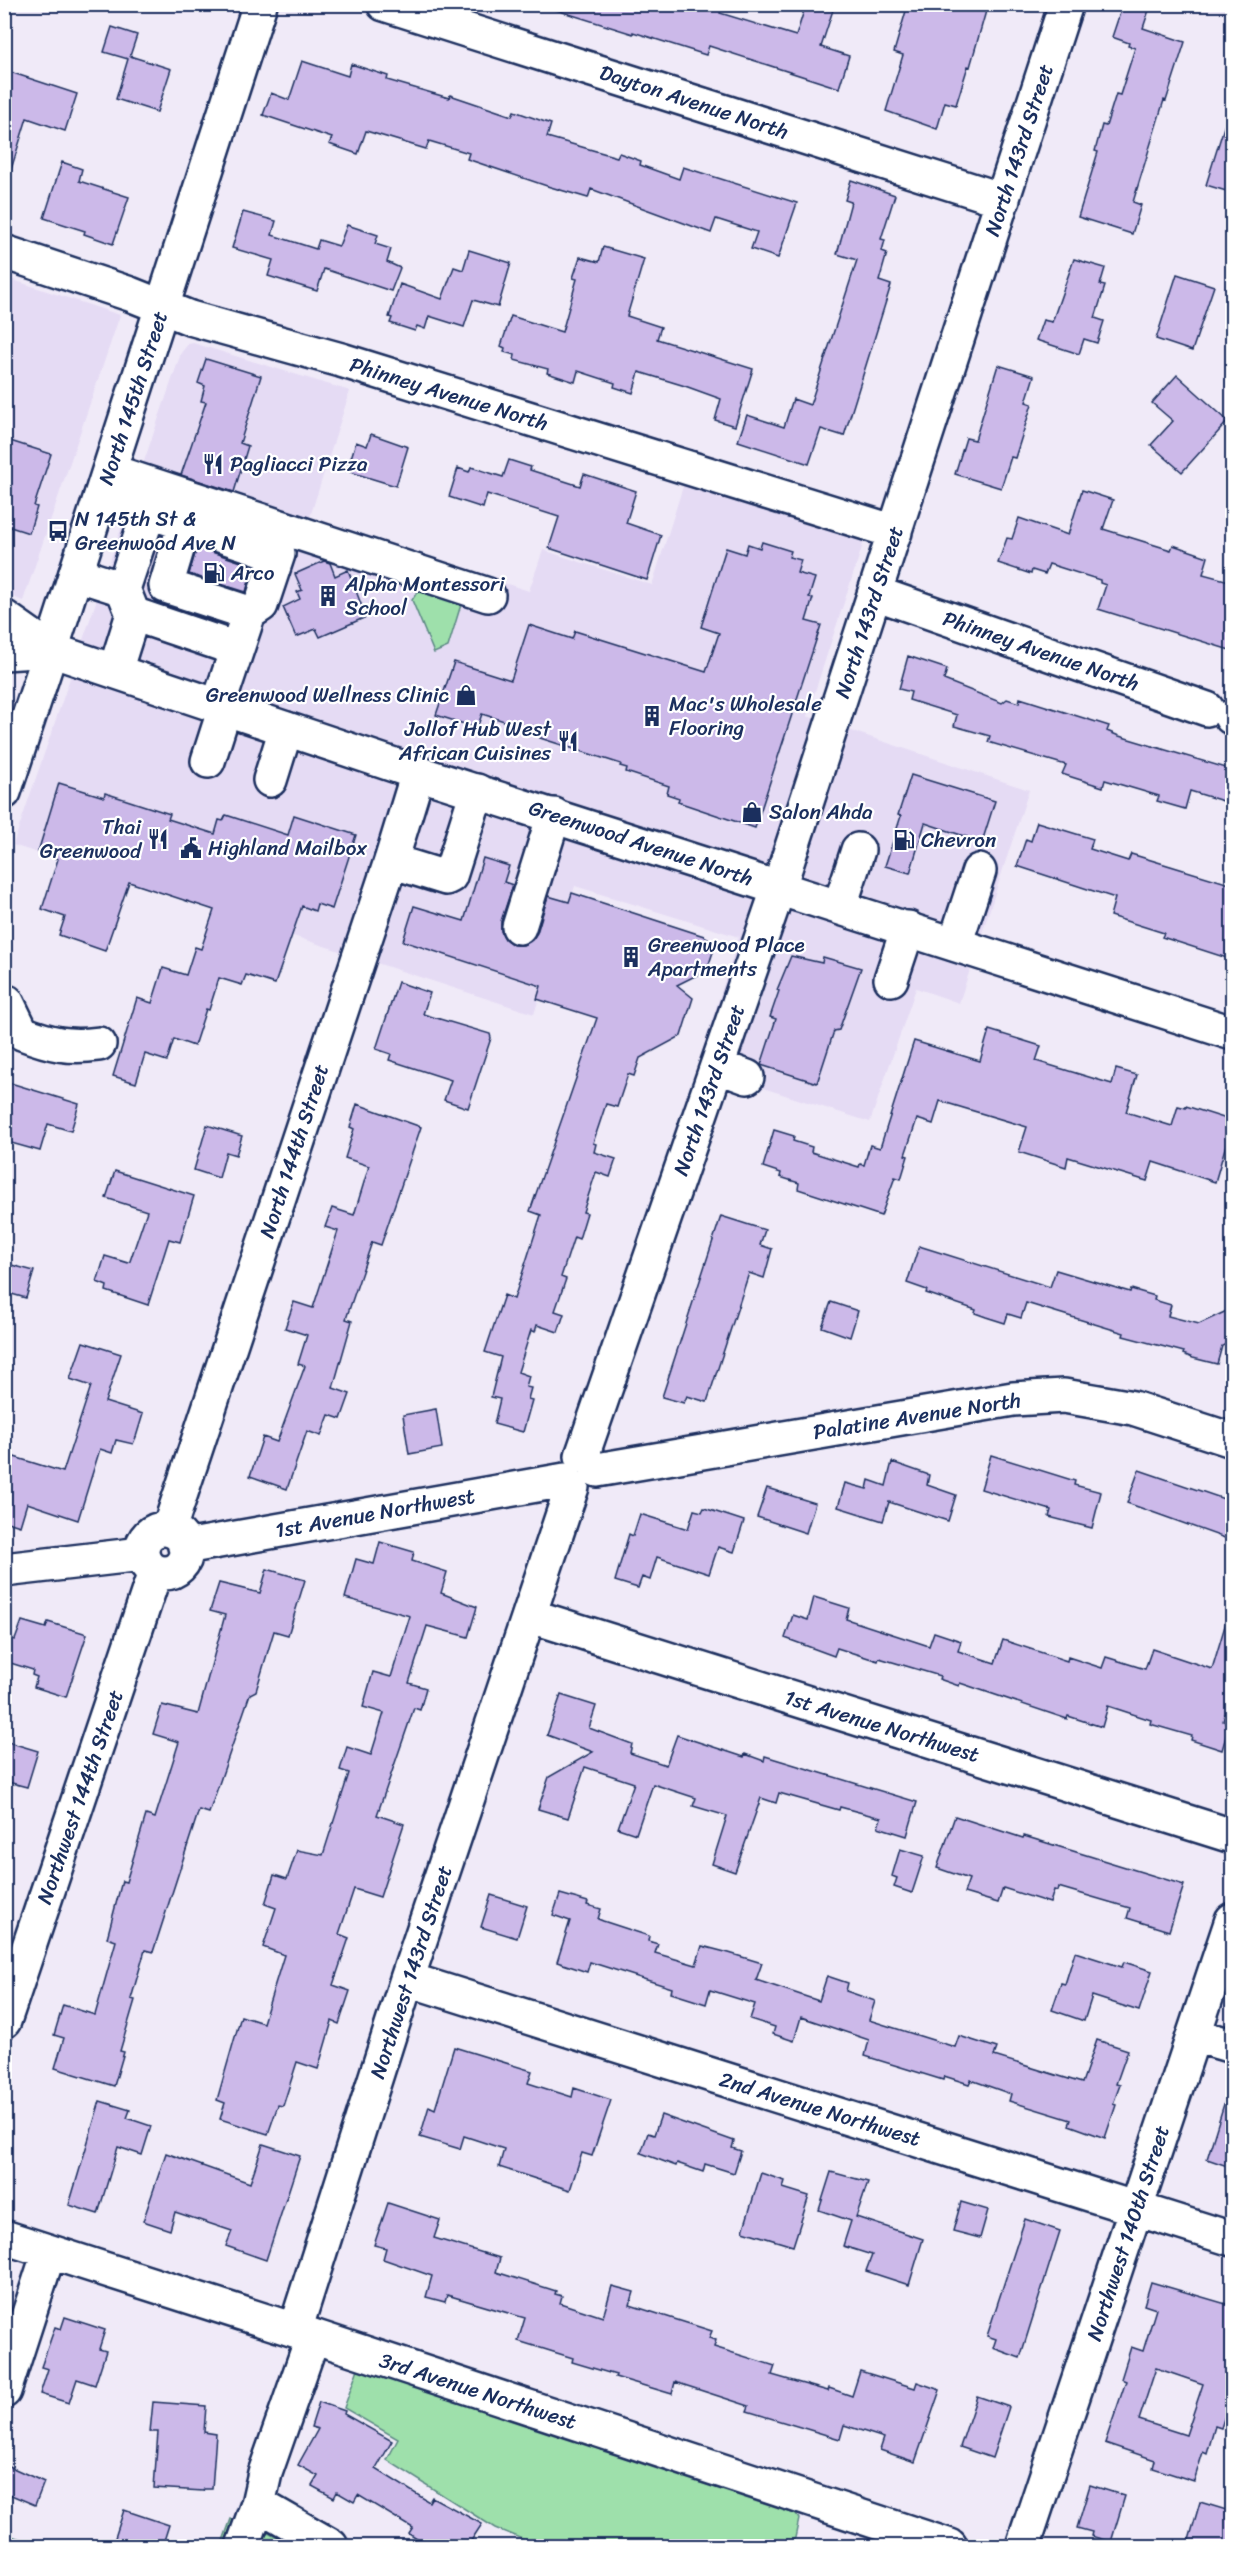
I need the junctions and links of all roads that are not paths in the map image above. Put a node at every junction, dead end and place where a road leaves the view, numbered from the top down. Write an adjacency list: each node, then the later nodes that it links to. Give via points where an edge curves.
1 (260, 4): 6 (street, North 145th Street)
2 (384, 4): 4 (street, Dayton Avenue North)
3 (1066, 4): 4 (street, North 143rd Street)
4 (1003, 200): 10 (street, North 143rd Street)
5 (4, 252): 6 (street, Phinney Avenue North)
6 (162, 308): 7 (street, North 145th Street); 10 (street, Phinney Avenue North)
7 (105, 483): 8 (street); 11 (street, North 145th Street); 14 (street)
8 (149, 511): 9 (street); 15 (street)
9 (185, 523): 12 (street); 16 (street, via 278,554 261,605)
10 (895, 532): 13 (street, North 143rd Street)
11 (76, 574): 15 (street); 19 (street, North 145th Street)
12 (166, 586): 15 (street); 16 (street)
13 (875, 593): 23 (street, Phinney Avenue North); 34 (street, North 143rd Street, via 824,778)
14 (488, 595)
15 (137, 607): 18 (street); 21 (street)
16 (249, 613): 18 (street)
17 (4, 617): 19 (street, Greenwood Avenue North)
18 (236, 649): 22 (street)
19 (51, 650): 20 (street, Greenwood Avenue North); 21 (street, Greenwood Avenue North); 29 (street, North 145th Street, via 36,736)
20 (4, 653)
21 (114, 671): 22 (street, Greenwood Avenue North)
22 (221, 707): 24 (street, Greenwood Avenue North); 25 (street)
23 (1224, 714)
24 (286, 729): 26 (street, Greenwood Avenue North); 27 (street)
25 (208, 761)
26 (418, 773): 28 (street, Greenwood Avenue North); 32 (street, North 144th Street)
27 (270, 780)
28 (477, 791): 30 (street, Greenwood Avenue North); 32 (street, via 450,876)
29 (4, 792)
30 (554, 815): 34 (street, Greenwood Avenue North); 36 (street)
31 (858, 850): 35 (street)
32 (391, 861): 47 (street, North 144th Street)
33 (979, 871): 38 (street)
34 (779, 887): 35 (street, Greenwood Avenue North); 43 (street, North 143rd Street)
35 (840, 906): 37 (street, Greenwood Avenue North)
36 (519, 927)
37 (908, 928): 38 (street, Greenwood Avenue North); 39 (street)
38 (955, 944): 41 (street, Greenwood Avenue North)
39 (891, 979)
40 (4, 1002): 42 (street, via 22,1033 74,1048)
41 (1233, 1033)
42 (99, 1044)
43 (717, 1066): 44 (street); 46 (street, North 143rd Street)
44 (747, 1077)
45 (1233, 1440): 46 (street, Palatine Avenue North, via 1133,1408 1064,1396 1013,1399)
46 (579, 1473): 47 (street, 1st Avenue Northwest); 50 (street, North 143rd Street)
47 (177, 1538): 48 (street, 1st Avenue Northwest, via 156,1530 150,1534 142,1545)
48 (148, 1563): 49 (street); 54 (street, Northwest 144th Street)
49 (4, 1570)
50 (531, 1616): 51 (street, 1st Avenue Northwest); 53 (street, Northwest 143rd Street)
51 (1233, 1836)
52 (1233, 1920): 55 (street, Northwest 140th Street)
53 (407, 1979): 57 (street, 2nd Avenue Northwest); 61 (street, Northwest 143rd Street)
54 (4, 2021)
55 (1194, 2035): 56 (street); 57 (street, Northwest 140th Street)
56 (1233, 2046)
57 (1137, 2209): 59 (street, 2nd Avenue Northwest); 67 (street, Northwest 140th Street)
58 (4, 2237): 60 (street, 3rd Avenue Northwest)
59 (1233, 2239)
60 (49, 2252): 61 (street, 3rd Avenue Northwest); 62 (street)
61 (304, 2333): 63 (street, Northwest 143rd Street); 66 (street, 3rd Avenue Northwest)
62 (4, 2391)
63 (258, 2504): 64 (street, Northwest 143rd Street); 65 (street)
64 (243, 2547)
65 (331, 2547)
66 (950, 2547)
67 (1023, 2547)

